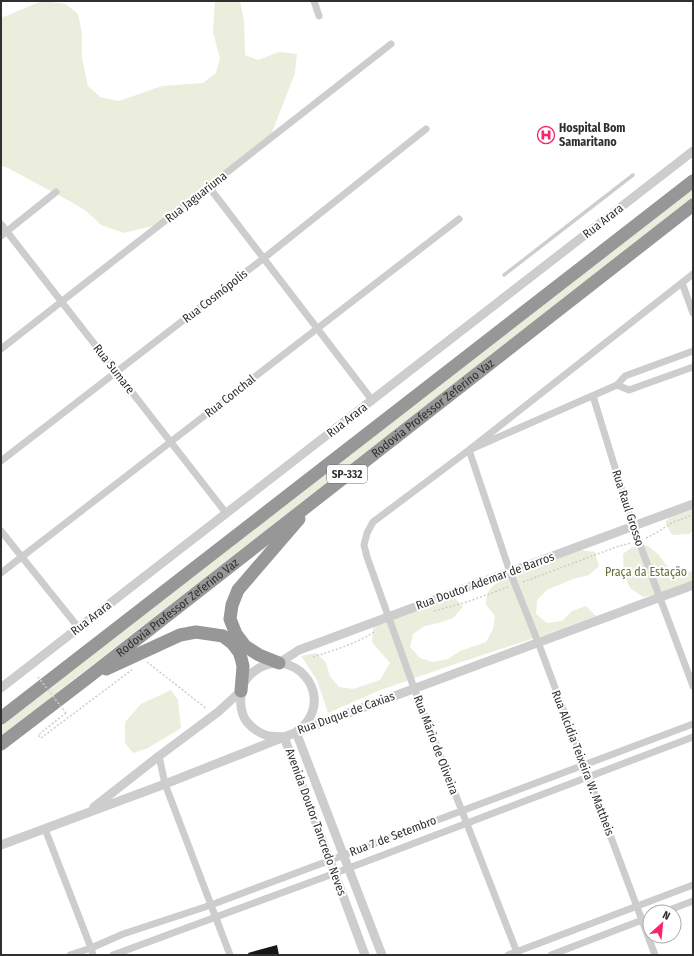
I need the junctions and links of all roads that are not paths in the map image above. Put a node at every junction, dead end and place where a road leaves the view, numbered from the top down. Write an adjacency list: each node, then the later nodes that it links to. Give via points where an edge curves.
1 (314, 1): 2 (street)
2 (319, 16)
3 (391, 44): 8 (street, Rua Jaguariuna)
4 (426, 129): 14 (street, Rua Cosmópolis)
5 (693, 151): 27 (street, Rua Arara)
6 (633, 175): 16 (lane)
7 (693, 181): 50 (highway, Rodovia Professor Zeferino Vaz / SP-332)
8 (209, 187): 14 (street); 18 (street, Rua Jaguariuna)
9 (56, 192): 13 (street)
10 (693, 205): 31 (highway, Rodovia Professor Zeferino Vaz / SP-332)
11 (459, 219): 20 (street, Rua Conchal)
12 (1, 224): 13 (street, Rua Sumare)
13 (4, 234): 18 (street, Rua Sumare)
14 (264, 258): 20 (street); 24 (street, Rua Cosmópolis)
15 (693, 274): 17 (street)
16 (504, 275)
17 (682, 283): 19 (street); 29 (street)
18 (62, 302): 21 (street, Rua Jaguariuna); 24 (street, Rua Sumare)
19 (693, 313)
20 (318, 329): 27 (street); 28 (street, Rua Conchal)
21 (1, 349)
22 (693, 351): 25 (street, via 625,376)
23 (693, 366): 25 (street, via 629,390)
24 (116, 372): 28 (street, Rua Sumare); 30 (street, Rua Cosmópolis)
25 (617, 385): 26 (street)
26 (593, 396): 29 (street); 34 (street, Rua Raul Grosso)
27 (372, 400): 33 (street, Rua Arara)
28 (171, 442): 33 (street, Rua Sumare); 36 (street, Rua Conchal)
29 (469, 450): 37 (street, Rua Alcidia Teixeira W. Mattheis); 41 (street, Rua Mário de Oliveira, via 373,522 367,533 364,545 367,557)
30 (1, 461)
31 (321, 494): 44 (highway, via 238,590 232,605 230,619 236,634 245,646); 45 (highway, Rodovia Professor Zeferino Vaz / SP-332)
32 (693, 504): 34 (street, Rua Doutor Ademar de Barros)
33 (226, 514): 42 (street, Rua Arara)
34 (633, 526): 37 (street, Rua Doutor Ademar de Barros); 40 (street, Rua Raul Grosso)
35 (1, 531): 36 (street)
36 (21, 558): 38 (street, Rua Conchal); 42 (street)
37 (510, 572): 41 (street, Rua Doutor Ademar de Barros); 43 (street, Rua Alcidia Teixeira W. Mattheis)
38 (1, 573)
39 (693, 585): 40 (street, Rua Duque de Caxias)
40 (660, 597): 43 (street, Rua Duque de Caxias); 46 (street, Rua Raul Grosso)
41 (389, 620): 44 (street, Rua Doutor Ademar de Barros, via 299,650); 48 (street, Rua Mário de Oliveira)
42 (78, 627): 47 (street, Rua Arara)
43 (538, 642): 48 (street, Rua Duque de Caxias); 57 (street, Rua Alcidia Teixeira W. Mattheis)
44 (279, 663): 49 (street, via 265,665 253,672); 52 (street, Avenida Doutor Tancredo Neves, via 299,670 308,679 314,693 314,708 307,722)
45 (86, 679): 49 (highway, via 180,635 196,632 223,636 239,652 243,666); 55 (highway, Rodovia Professor Zeferino Vaz / SP-332)
46 (693, 686)
47 (1, 688)
48 (414, 688): 52 (street, Rua Duque de Caxias); 60 (street, Rua Mário de Oliveira)
49 (241, 691): 53 (street, Avenida Doutor Tancredo Neves, via 240,705 244,717 254,729 268,736); 56 (street)
50 (1, 718)
51 (693, 724): 57 (street, Rua 7 de Setembro)
52 (296, 732): 53 (street, Rua Duque de Caxias); 65 (street, Avenida Doutor Tancredo Neves)
53 (284, 736): 59 (street, Rua Duque de Caxias); 66 (street, Avenida Doutor Tancredo Neves)
54 (693, 737): 58 (street, Rua 7 de Setembro)
55 (1, 744)
56 (159, 756): 59 (street); 61 (street)
57 (584, 765): 58 (street, Rua Alcidia Teixeira W. Mattheis); 60 (street, Rua 7 de Setembro)
58 (589, 777): 62 (street, Rua 7 de Setembro); 73 (street, Rua Alcidia Teixeira W. Mattheis)
59 (165, 784): 61 (street, Rua Duque de Caxias); 71 (street)
60 (461, 811): 62 (street, Rua Mário de Oliveira); 65 (street, Rua 7 de Setembro)
61 (86, 813): 63 (street, Rua Duque de Caxias)
62 (466, 823): 67 (street, Rua 7 de Setembro); 78 (street, Rua Mário de Oliveira)
63 (45, 829): 64 (street, Rua Duque de Caxias); 77 (street)
64 (1, 845)
65 (344, 855): 66 (street, Rua 7 de Setembro); 67 (street, Avenida Doutor Tancredo Neves)
66 (330, 860): 68 (street, Avenida Doutor Tancredo Neves); 71 (street, Rua 7 de Setembro)
67 (349, 868): 68 (street, Rua 7 de Setembro); 83 (street, Avenida Doutor Tancredo Neves)
68 (335, 873): 74 (street, Rua 7 de Setembro); 82 (street, Avenida Doutor Tancredo Neves)
69 (693, 886): 73 (street)
70 (693, 901): 72 (street)
71 (211, 905): 74 (street); 77 (street, Rua 7 de Setembro, via 124,934)
72 (682, 905)
73 (637, 906): 75 (street, Rua Alcidia Teixeira W. Mattheis); 78 (street)
74 (215, 917): 80 (street, Rua 7 de Setembro); 81 (street)
75 (642, 920): 85 (street)
76 (651, 944): 86 (street, Rua Alcidia Teixeira W. Mattheis)
77 (92, 951): 79 (street, Rua 7 de Setembro)
78 (517, 953): 84 (street)
79 (70, 955)
80 (113, 955)
81 (230, 955)
82 (365, 955)
83 (382, 955)
84 (508, 955)
85 (551, 955)
86 (655, 955)

